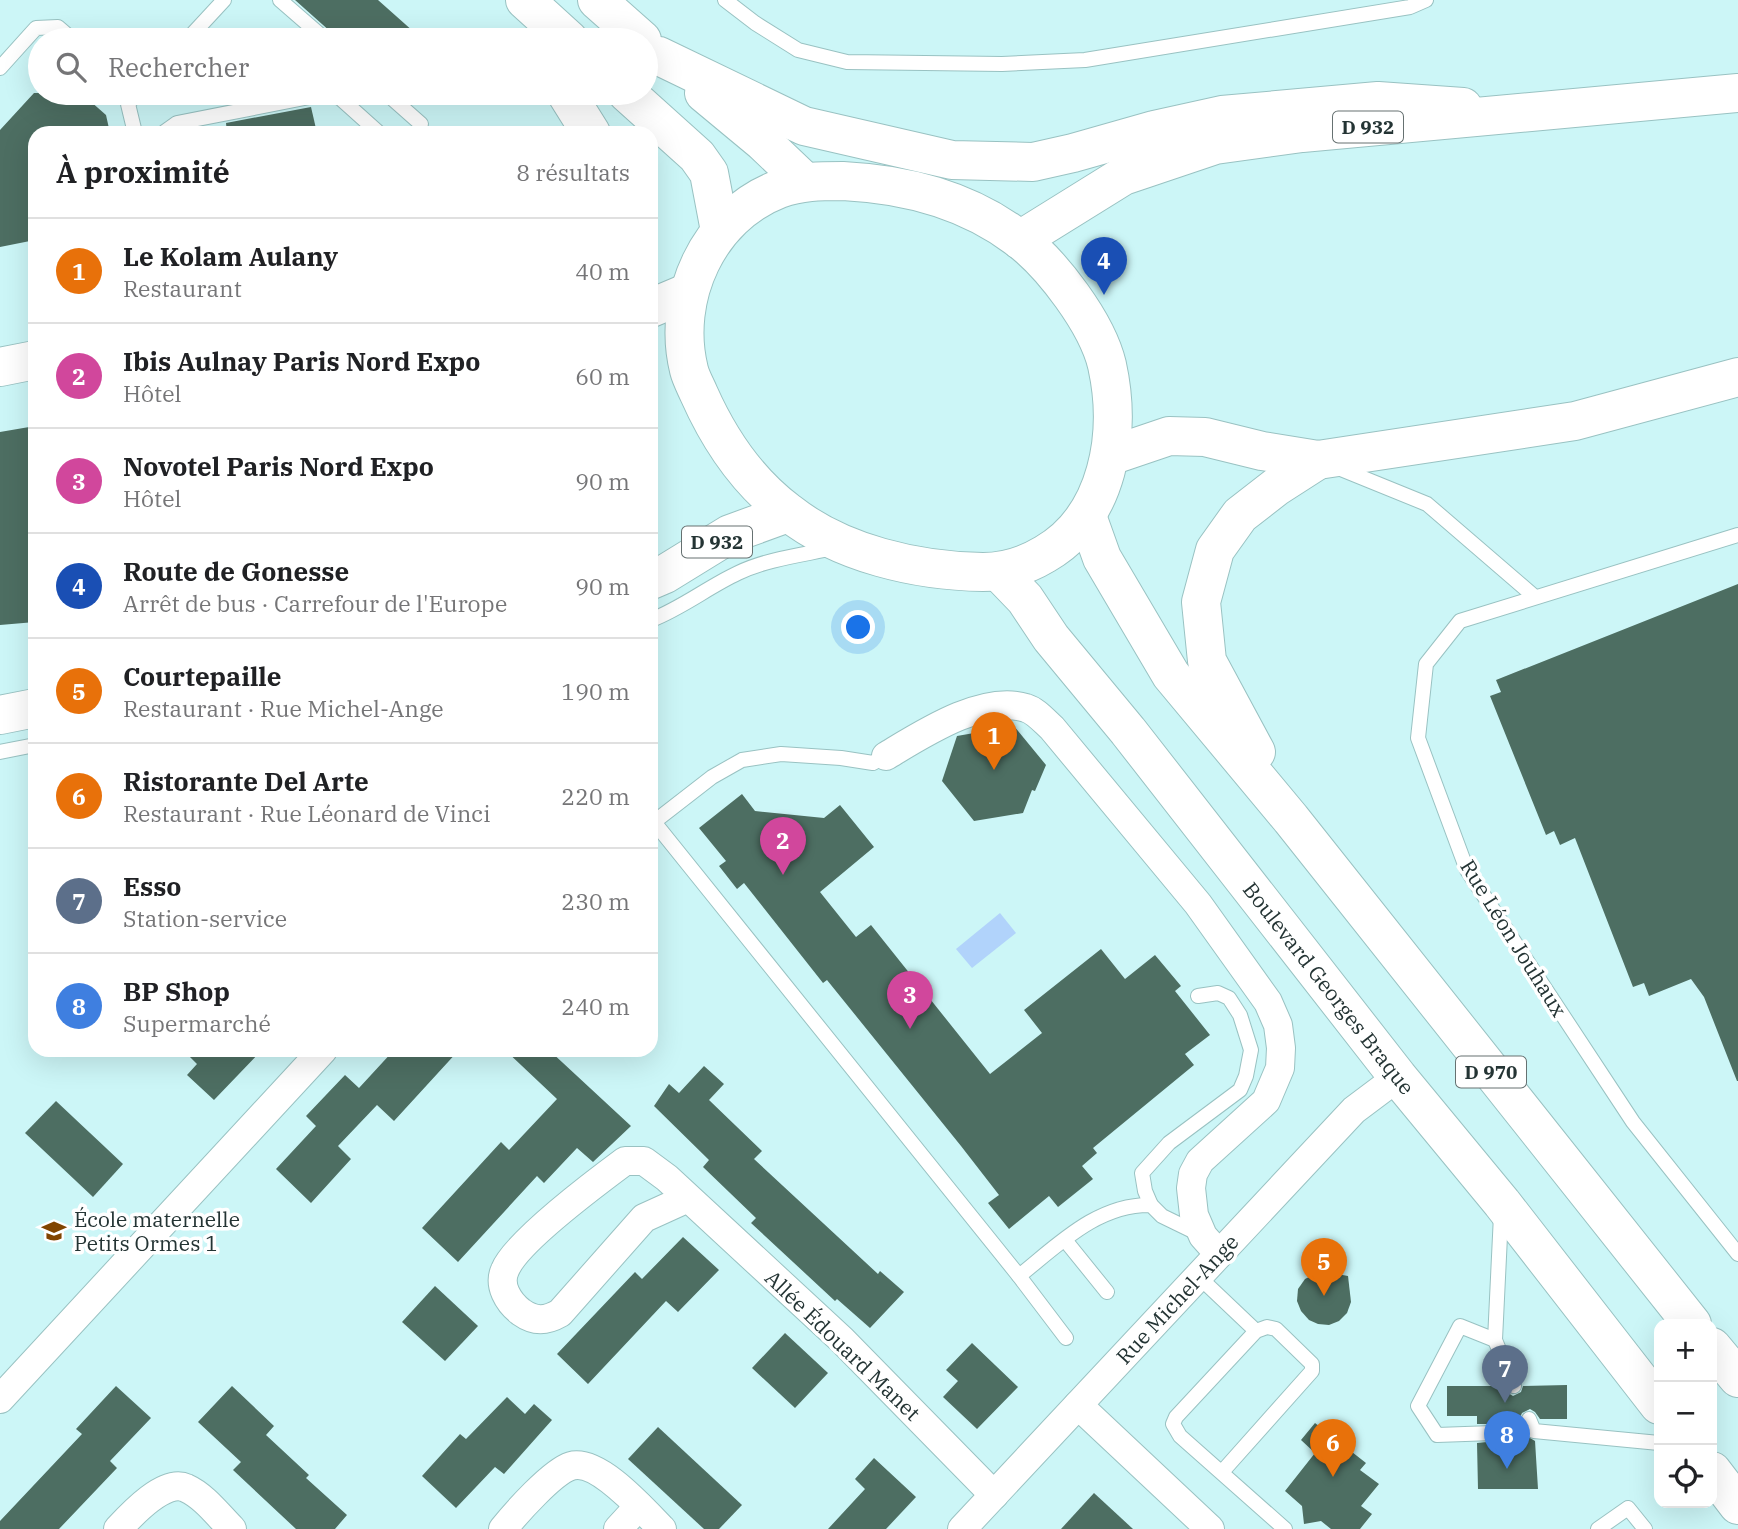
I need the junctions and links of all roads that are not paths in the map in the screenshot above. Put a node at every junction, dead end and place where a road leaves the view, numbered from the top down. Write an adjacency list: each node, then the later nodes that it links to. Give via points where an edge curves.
1 (224, 0): 10 (lane)
2 (280, 0): 11 (lane)
3 (507, 0): 12 (main road)
4 (525, 0): 13 (main road)
5 (597, 0): 14 (main road)
6 (725, 0): 7 (lane, via 797,50 847,62 1002,64 1085,60 1169,48 1410,7)
7 (1426, 0)
8 (36, 28): 9 (lane)
9 (59, 28)
10 (198, 28)
11 (312, 28)
12 (525, 28)
13 (556, 28)
14 (628, 28)
15 (28, 37): 18 (lane)
16 (658, 52): 26 (main road, via 804,126 952,160 1033,162 1222,115 1378,101)
17 (658, 54): 32 (main road)
18 (0, 68)
19 (1738, 93): 26 (main road, D 932)
20 (128, 105): 28 (lane)
21 (267, 105): 29 (lane)
22 (348, 105): 30 (lane)
23 (400, 105): 27 (lane)
24 (574, 105): 31 (main road)
25 (640, 105): 33 (main road, via 697,156 709,173)
26 (1528, 112): 34 (main road, D 932, via 1215,145 1123,176)
27 (421, 124)
28 (133, 126)
29 (172, 126)
30 (371, 126)
31 (587, 126)
32 (805, 182): 33 (main road, via 776,190 738,213); 34 (main road, via 885,183 951,201)
33 (720, 231): 35 (main road, via 700,262)
34 (1020, 240): 40 (main road, via 1082,308 1106,362 1113,416)
35 (689, 292): 36 (main road); 42 (main road, via 683,323 689,372 714,427 752,480)
36 (658, 304)
37 (28, 362): 38 (main road)
38 (0, 368)
39 (1738, 377): 41 (main road, via 1575,421)
40 (1110, 456): 41 (main road, via 1169,436 1205,437); 43 (main road)
41 (1318, 460): 48 (lane, via 1427,503); 56 (main road, via 1240,515 1215,550 1201,602 1207,661)
42 (788, 513): 45 (main road); 47 (main road, D 932, via 730,534)
43 (1087, 516): 46 (main road, via 1062,544 1027,565); 56 (main road, D 970, via 1102,558 1171,675)
44 (1738, 535): 48 (lane, Rue Léon Jouhaux)
45 (848, 545): 46 (main road, via 914,566); 49 (lane, via 739,572)
46 (999, 572): 60 (main road, Boulevard Georges Braque, via 1025,599)
47 (658, 577)
48 (1535, 597): 66 (lane, Rue Léon Jouhaux, via 1460,621 1426,664 1418,738 1467,870 1633,1122)
49 (658, 617)
50 (28, 709): 51 (main road)
51 (0, 715)
52 (28, 746): 53 (lane)
53 (0, 752)
54 (886, 756): 55 (lane, via 873,763 781,754 742,760); 65 (street, via 969,713 1014,705 1029,709 1052,728 1198,904 1268,1002 1281,1048 1280,1068 1266,1101 1200,1161 1193,1174 1194,1215)
55 (658, 819)
56 (1291, 819): 70 (main road, D 970)
57 (658, 827): 67 (lane)
58 (1198, 996): 63 (lane, via 1219,993 1229,998 1240,1015 1251,1050 1246,1076 1240,1090 1169,1143 1142,1173)
59 (316, 1057): 77 (street)
60 (1398, 1077): 62 (main road, Boulevard Georges Braque); 65 (street, Rue Michel-Ange, via 1354,1110)
61 (688, 1198): 61 (street, Allée Édouard Manet, via 644,1161 625,1160 516,1251 503,1271 503,1289 514,1307 529,1318 548,1320 560,1313 644,1218); 85 (street, Allée Édouard Manet, via 842,1340)
62 (1502, 1203): 73 (lane); 78 (main road, Boulevard Georges Braque)
63 (1151, 1205): 64 (lane, via 1112,1211 1087,1222); 65 (lane)
64 (1065, 1240): 67 (lane); 69 (lane)
65 (1211, 1245): 68 (street, Rue Michel-Ange)
66 (1738, 1254)
67 (1018, 1276): 72 (lane)
68 (1198, 1276): 71 (lane); 79 (street, Rue Michel-Ange)
69 (1107, 1292)
70 (1688, 1319)
71 (1256, 1331): 83 (lane, via 1173,1423 1180,1436); 83 (lane, via 1276,1329 1311,1364 1312,1371)
72 (1066, 1338)
73 (1495, 1340): 76 (lane); 81 (lane, via 1460,1326 1418,1406 1437,1435)
74 (1717, 1353): 75 (main road)
75 (1738, 1378)
76 (1514, 1386)
77 (0, 1399)
78 (1654, 1399)
79 (1078, 1405): 85 (street, Rue Michel-Ange); 94 (street)
80 (1518, 1431): 82 (lane, via 1531,1425)
81 (1493, 1433)
82 (1654, 1442)
83 (1222, 1472): 95 (lane)
84 (1717, 1478): 86 (main road)
85 (994, 1495): 93 (street, Rue Michel-Ange)
86 (1738, 1505)
87 (639, 1506): 90 (street, via 599,1471 571,1466); 91 (street); 92 (street)
88 (118, 1529): 89 (street, via 167,1488 184,1486)
89 (232, 1529)
90 (503, 1529)
91 (618, 1529)
92 (662, 1529)
93 (962, 1529)
94 (1210, 1529)
95 (1285, 1529)
96 (1598, 1529): 97 (lane, via 1628,1508)
97 (1645, 1529)

